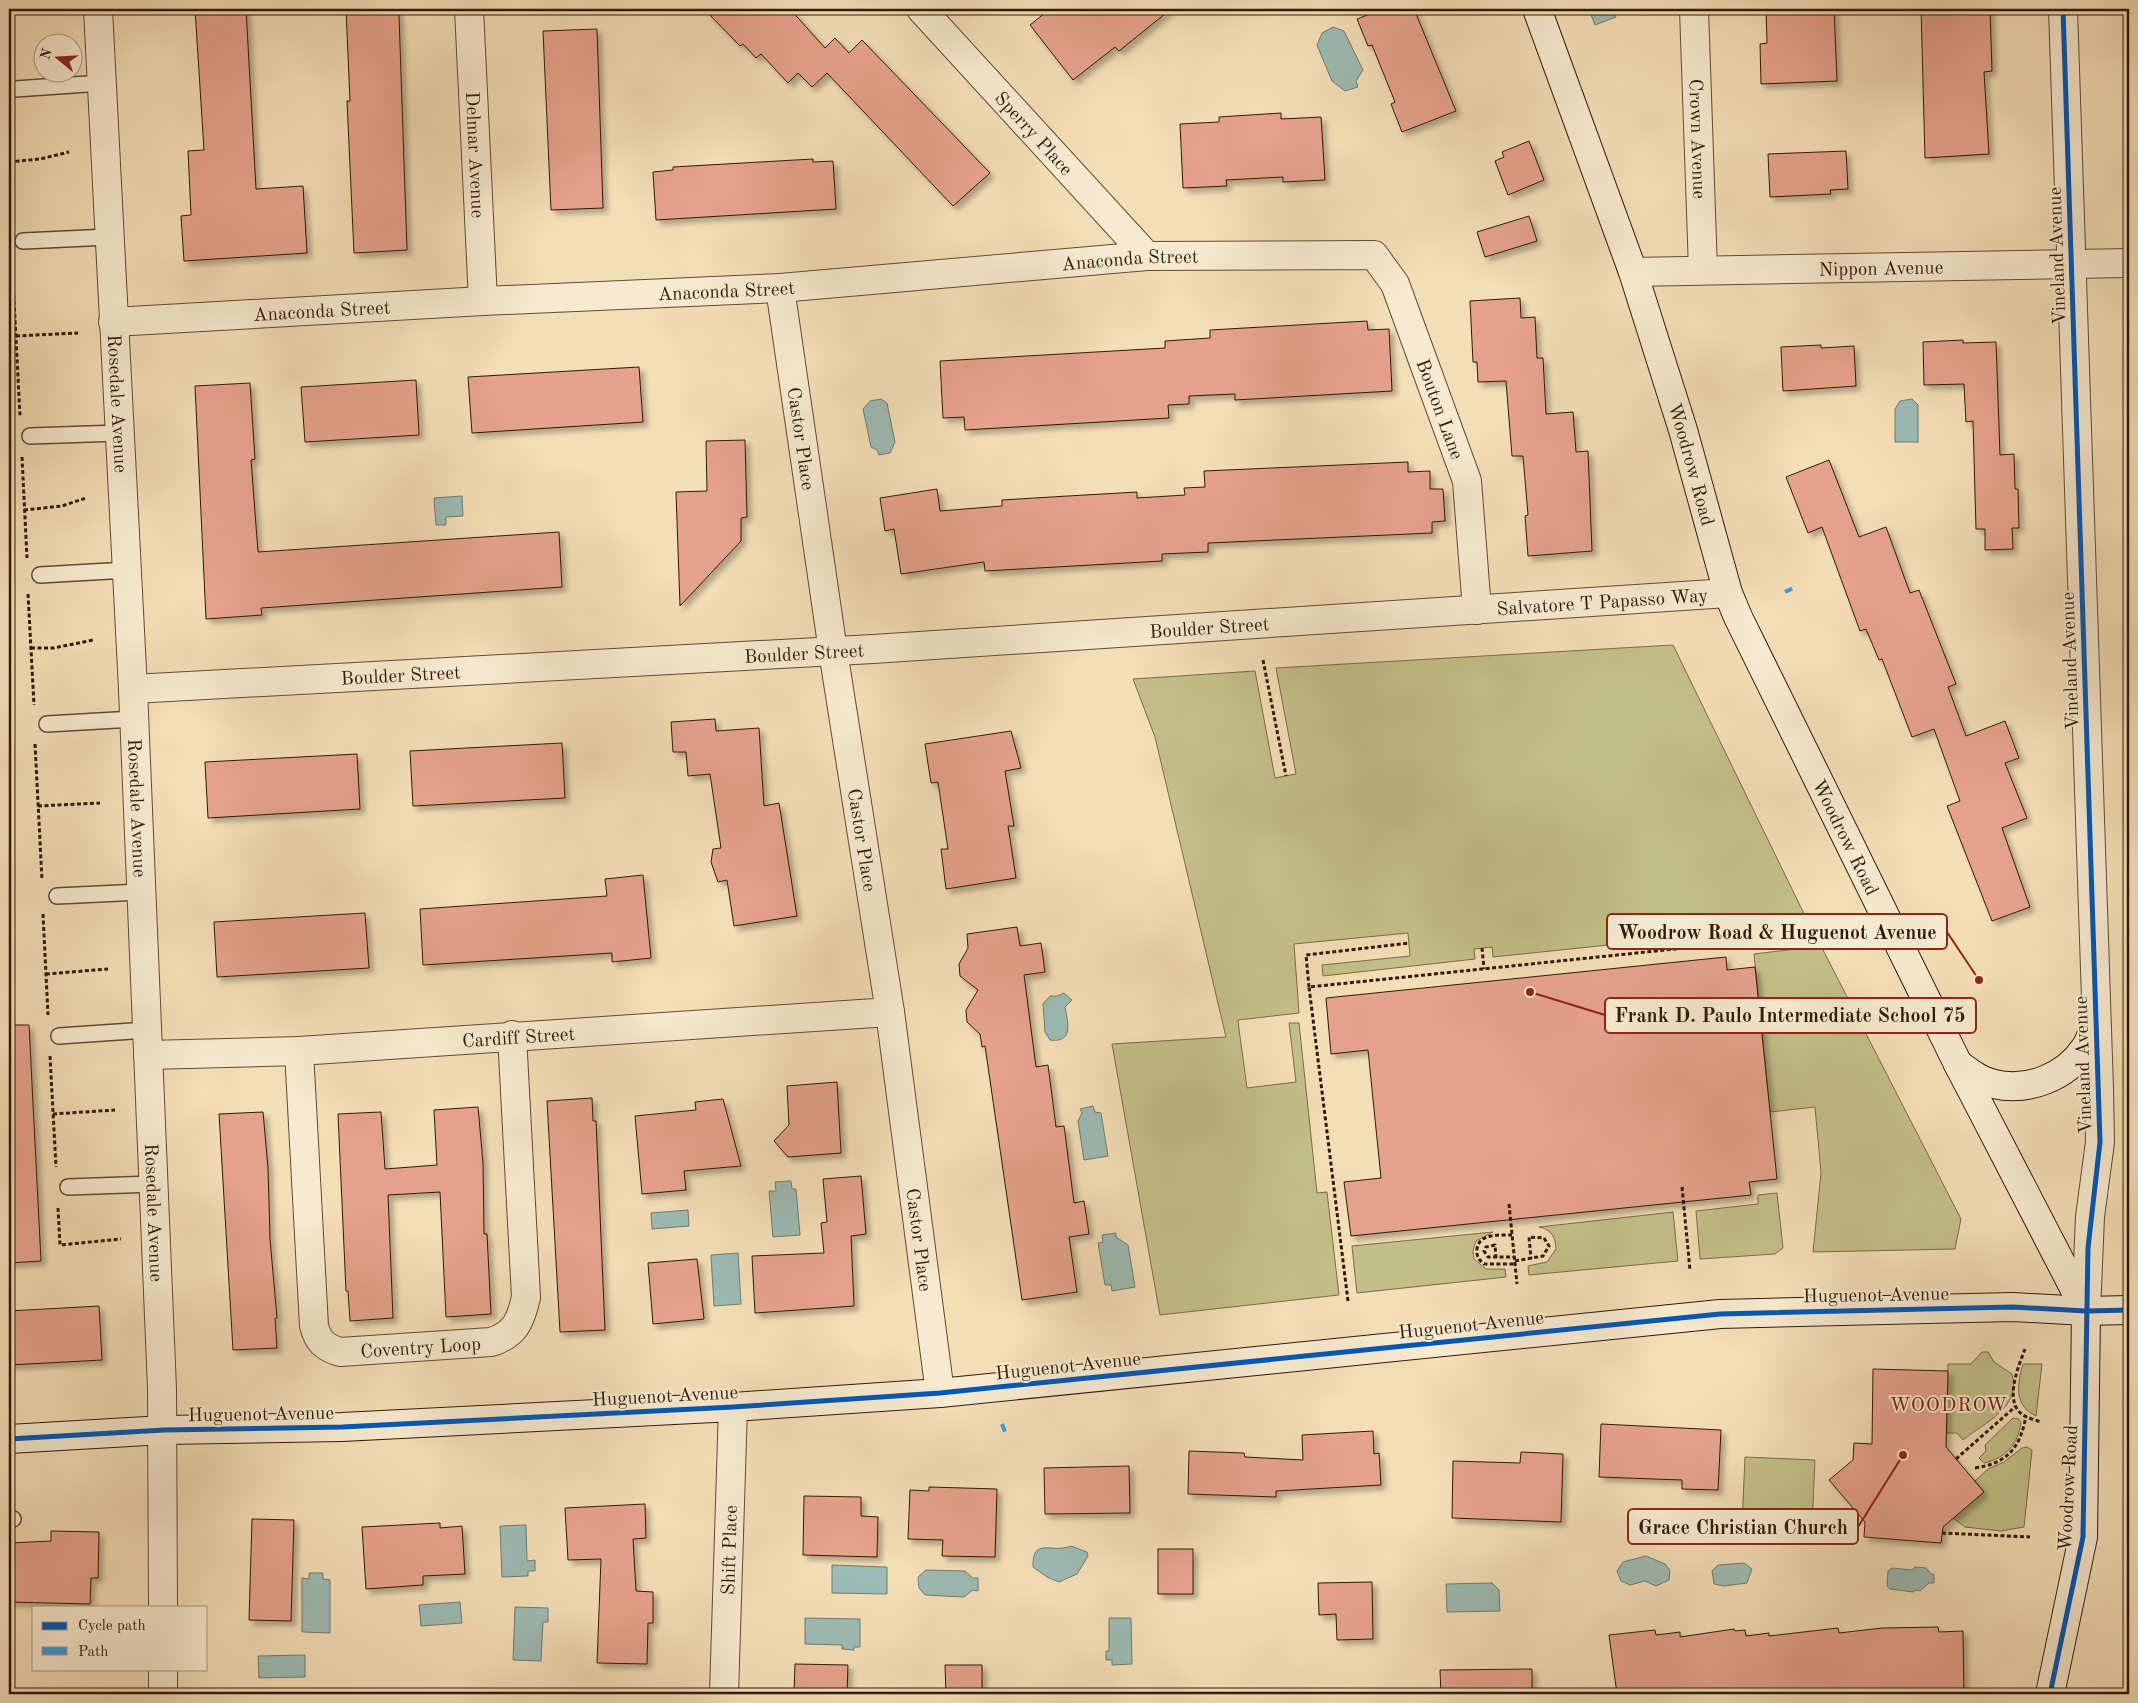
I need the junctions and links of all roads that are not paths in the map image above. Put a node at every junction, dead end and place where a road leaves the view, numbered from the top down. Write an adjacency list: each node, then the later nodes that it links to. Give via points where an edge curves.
1 (98, 9): 7 (street, Rosedale Avenue)
2 (469, 9): 18 (street, Delmar Avenue)
3 (1537, 9): 16 (street, Woodrow Road)
4 (1694, 9): 15 (street, Crown Avenue)
5 (2063, 9): 14 (street, Vineland Avenue)
6 (935, 13): 12 (street, Sperry Place)
7 (102, 83): 8 (lane); 9 (street, Rosedale Avenue)
8 (15, 89)
9 (109, 237): 10 (lane); 19 (street, Rosedale Avenue)
10 (22, 241)
11 (1337, 255): 12 (street, Anaconda Street); 25 (street, Bouton Lane, via 1374,255 1395,284 1467,481)
12 (1147, 256): 17 (street, Anaconda Street)
13 (2129, 263): 14 (street, Nippon Avenue)
14 (2071, 265): 15 (street, Nippon Avenue); 33 (street, Vineland Avenue)
15 (1703, 270): 16 (street, Nippon Avenue)
16 (1632, 272): 24 (street, Woodrow Road, via 1683,430)
17 (780, 288): 18 (street, Anaconda Street); 26 (street, Castor Place)
18 (483, 301): 19 (street, Anaconda Street)
19 (113, 322): 20 (street, Rosedale Avenue)
20 (119, 433): 21 (lane); 22 (street, Rosedale Avenue)
21 (30, 436)
22 (126, 570): 23 (lane); 27 (street, Rosedale Avenue)
23 (40, 574)
24 (1728, 593): 25 (street, Salvatore T Papasso Way); 38 (street, Woodrow Road)
25 (1477, 610): 26 (street, Boulder Street)
26 (833, 651): 27 (street, Boulder Street); 32 (street, Castor Place)
27 (132, 689): 28 (street, Rosedale Avenue)
28 (134, 719): 29 (lane); 30 (street, Rosedale Avenue)
29 (47, 724)
30 (141, 892): 31 (lane); 36 (street, Rosedale Avenue)
31 (56, 896)
32 (890, 1012): 34 (street, Cardiff Street); 43 (street, Castor Place)
33 (2096, 1024): 38 (street, via 2085,1048 2069,1067 2040,1083 2020,1086 1994,1084 1975,1077); 42 (street, Vineland Avenue, via 2100,1142 2090,1217)
34 (512, 1035): 37 (street, Cardiff Street); 37 (street, Coventry Loop, via 526,1297 522,1315 514,1329 504,1338 491,1342 340,1352 323,1345 317,1336)
35 (59, 1036): 36 (lane)
36 (147, 1043): 37 (street, Cardiff Street); 39 (street, Rosedale Avenue)
37 (299, 1051)
38 (1958, 1064): 42 (street, Woodrow Road)
39 (153, 1184): 40 (lane); 45 (street, Rosedale Avenue)
40 (68, 1187)
41 (2129, 1310): 42 (street, Huguenot Avenue)
42 (2086, 1311): 43 (street, Huguenot Avenue, via 2013,1307 1720,1314); 51 (street, Woodrow Road, via 2083,1537)
43 (940, 1393): 44 (street, Huguenot Avenue)
44 (733, 1406): 45 (street, Huguenot Avenue, via 342,1427); 50 (street, Shift Place)
45 (164, 1430): 46 (street, Huguenot Avenue); 47 (street, Rosedale Avenue)
46 (9, 1439)
47 (163, 1606)
48 (163, 1670): 49 (street)
49 (162, 1694)
50 (724, 1694)
51 (2050, 1694)

